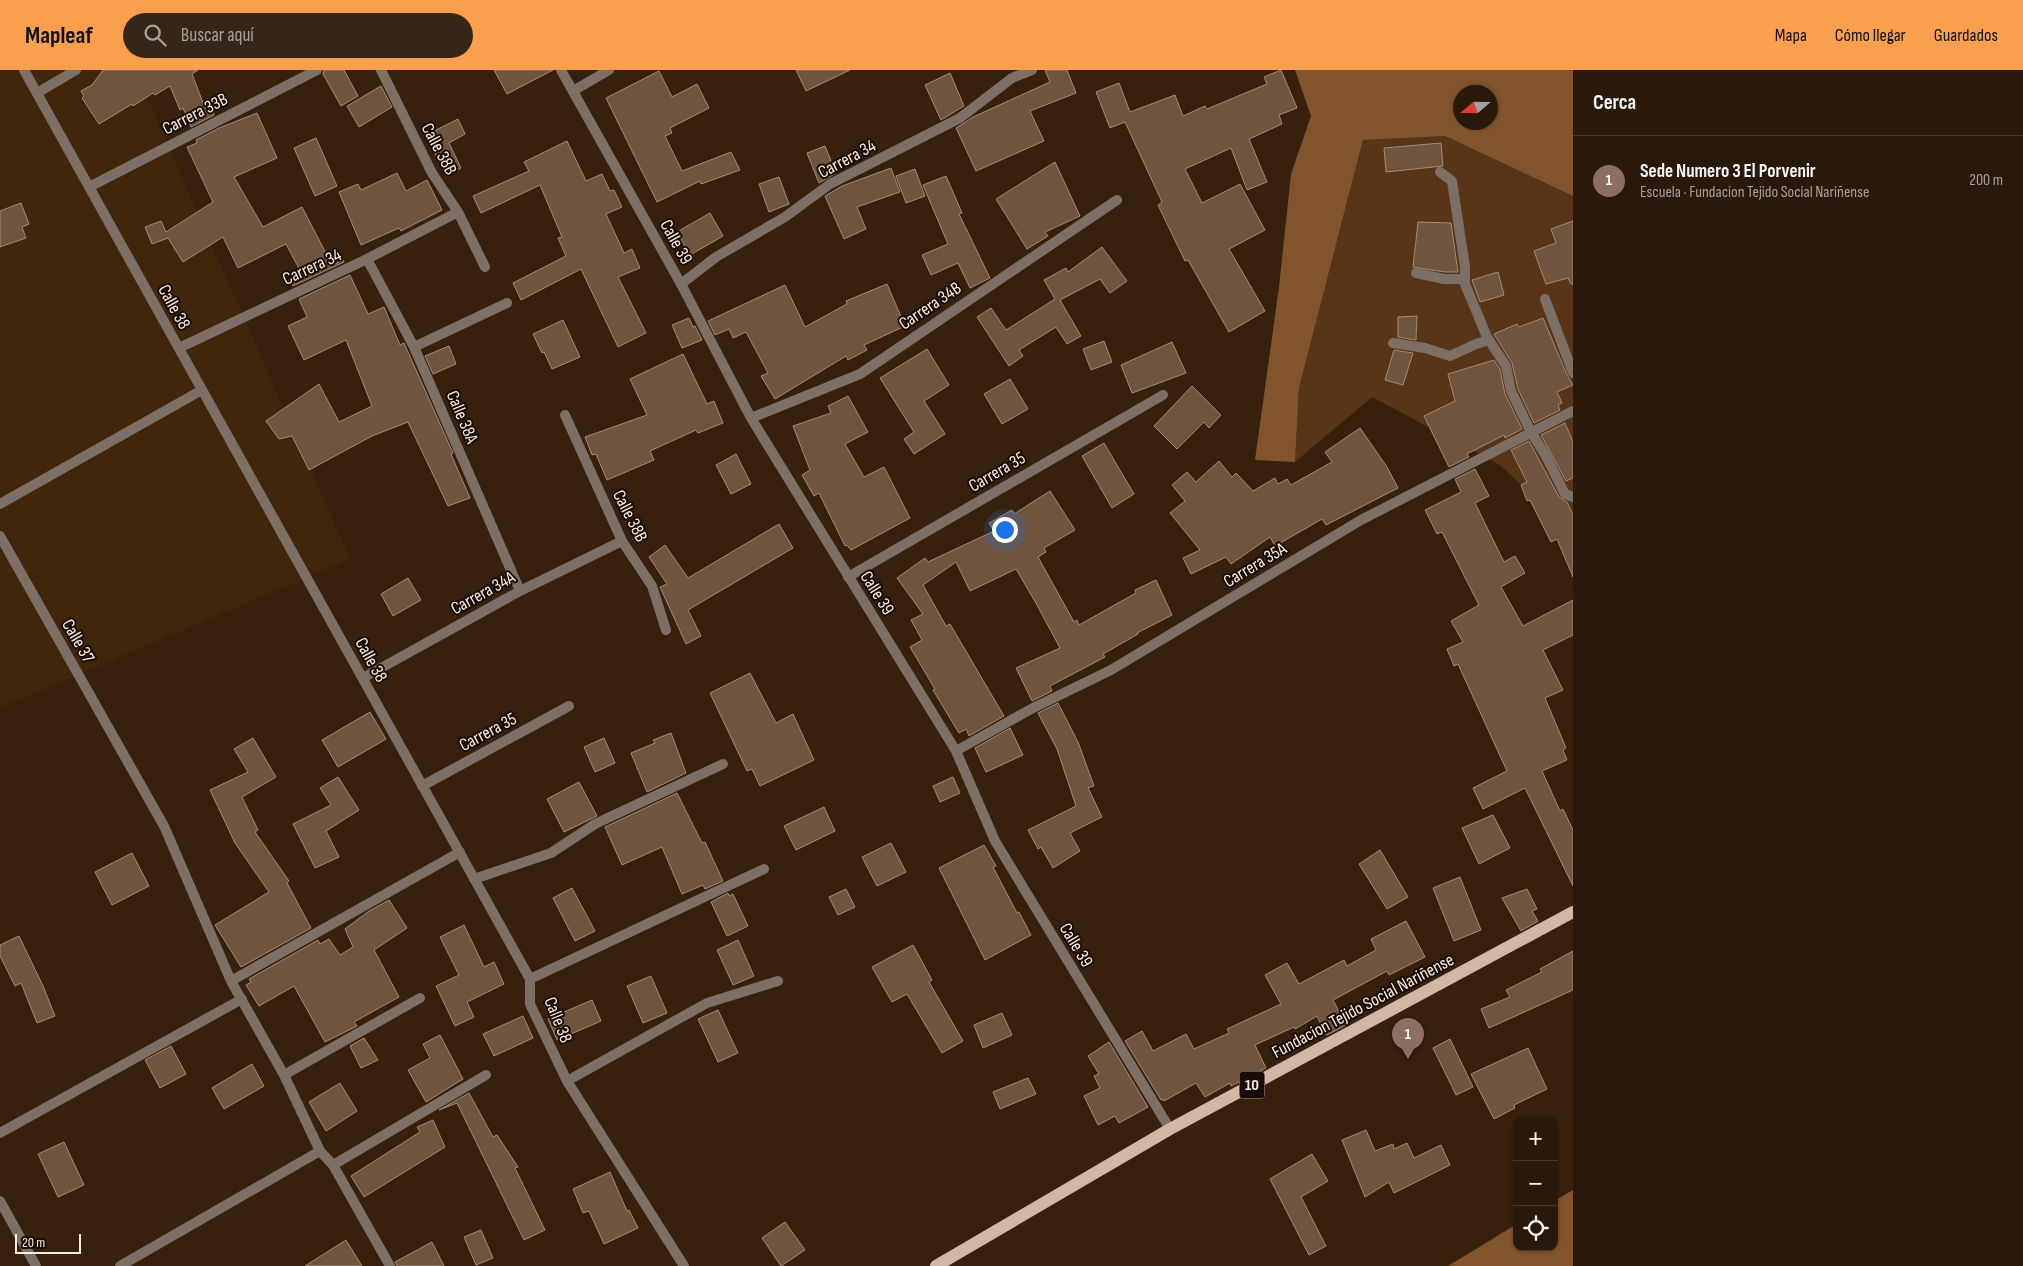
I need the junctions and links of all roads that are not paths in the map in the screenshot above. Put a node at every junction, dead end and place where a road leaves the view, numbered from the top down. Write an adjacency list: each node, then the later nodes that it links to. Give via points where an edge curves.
1 (24, 70): 9 (street, Calle 38)
2 (76, 70): 9 (street)
3 (317, 70): 11 (street, Carrera 33B)
4 (381, 70): 13 (street, Calle 38B, via 432,173)
5 (561, 70): 8 (street, Calle 39)
6 (610, 70): 8 (street)
7 (1032, 70): 18 (street, Carrera 34, via 1012,78 960,118 830,184 785,217 716,257)
8 (573, 91): 18 (street, Calle 39)
9 (37, 93): 11 (street, Calle 38)
10 (1440, 172): 17 (street, via 1452,181)
11 (89, 187): 24 (street, Calle 38)
12 (1117, 200): 30 (street, Carrera 34B, via 860,374)
13 (458, 212): 14 (street, Carrera 34); 15 (street, Calle 38B)
14 (367, 259): 23 (street, Calle 38A); 24 (street, Carrera 34)
15 (485, 267)
16 (1416, 273): 17 (street, via 1444,279)
17 (1465, 279): 21 (street)
18 (681, 284): 30 (street, Calle 39)
19 (1545, 299): 25 (street)
20 (507, 303): 23 (street)
21 (1489, 340): 22 (street, via 1450,356); 31 (street, via 1506,366 1511,391)
22 (1393, 343)
23 (414, 347): 37 (street, Calle 38A)
24 (179, 348): 26 (street, Calle 38)
25 (1573, 373)
26 (202, 390): 33 (street); 39 (street, Calle 38)
27 (1163, 395): 36 (street, Carrera 35)
28 (1573, 411): 31 (street, Carrera 35A)
29 (565, 415): 35 (street, Calle 38B)
30 (751, 418): 36 (street, Calle 39)
31 (1531, 432): 32 (street, via 1565,494); 41 (street, Carrera 35A, via 1361,520 1111,670)
32 (1573, 497)
33 (0, 504)
34 (0, 536): 49 (street, Calle 37, via 164,826)
35 (622, 541): 37 (street, Carrera 34A); 38 (street, Calle 38B, via 652,586)
36 (848, 577): 41 (street, Calle 39)
37 (520, 591): 39 (street, Carrera 34A)
38 (666, 630)
39 (362, 678): 43 (street, Calle 38)
40 (569, 706): 43 (street, Carrera 35)
41 (956, 751): 56 (street, Calle 39, via 995,841)
42 (723, 764): 46 (street, via 595,824 551,854)
43 (422, 786): 44 (street, Calle 38)
44 (460, 852): 46 (street, Calle 38); 49 (street)
45 (764, 869): 48 (street)
46 (474, 879): 48 (street, Calle 38)
47 (1573, 912): 56 (main road, Fundacion Tejido Social Nariñense / 10)
48 (530, 978): 55 (street, Calle 38, via 530,1004)
49 (231, 981): 52 (street, Calle 37)
50 (778, 981): 55 (street, via 707,1003)
51 (420, 998): 53 (street)
52 (242, 999): 53 (street, Calle 37); 57 (street)
53 (284, 1075): 58 (street, Calle 37)
54 (486, 1075): 59 (street)
55 (567, 1081): 64 (street, Calle 38)
56 (1170, 1129): 65 (main road, Fundacion Tejido Social Nariñense / 10)
57 (0, 1133)
58 (320, 1151): 59 (street, Calle 37); 62 (street)
59 (333, 1165): 63 (street, Calle 37)
60 (0, 1201): 61 (street)
61 (36, 1266)
62 (120, 1266)
63 (390, 1266)
64 (684, 1266)
65 (936, 1266)

